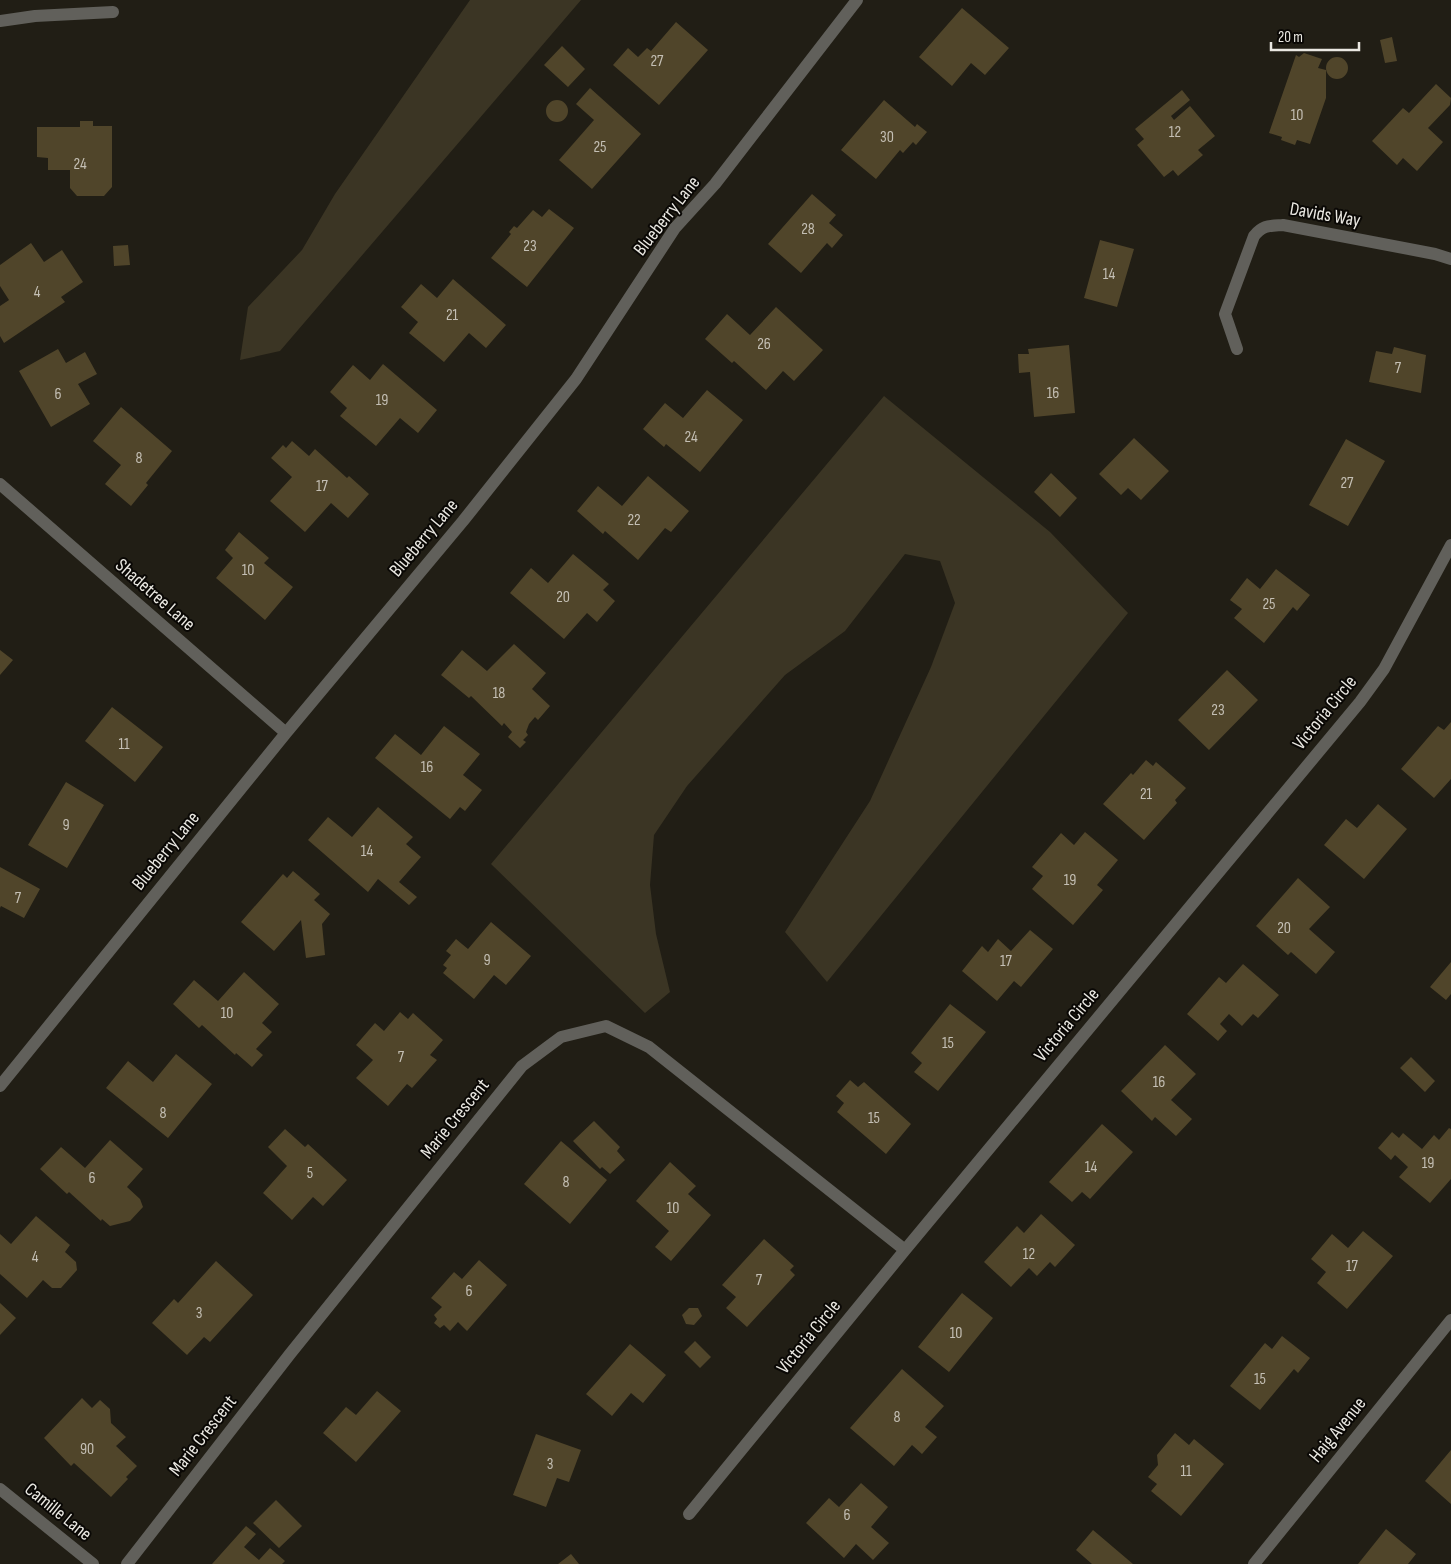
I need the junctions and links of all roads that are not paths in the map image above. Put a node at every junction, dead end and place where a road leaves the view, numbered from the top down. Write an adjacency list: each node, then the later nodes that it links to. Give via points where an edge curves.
1 (857, 0): 8 (street, Blueberry Lane, via 715,184 676,228 576,379 463,521)
2 (113, 12): 3 (street)
3 (0, 21)
4 (1451, 259): 5 (street, Davids Way, via 1283,225 1260,229 1254,236 1225,314)
5 (1237, 349)
6 (0, 484): 8 (street, Shadetree Lane)
7 (1451, 545): 10 (street, Victoria Circle, via 1384,669 1360,702)
8 (286, 733): 9 (street, Blueberry Lane)
9 (0, 1086)
10 (905, 1250): 13 (street, Victoria Circle); 15 (street, Marie Crescent, via 648,1047 606,1026 561,1037 522,1066 290,1354)
11 (1451, 1320): 16 (street, Haig Avenue)
12 (0, 1489): 14 (street, Camille Lane)
13 (690, 1514)
14 (93, 1564)
15 (127, 1564)
16 (1254, 1564)

